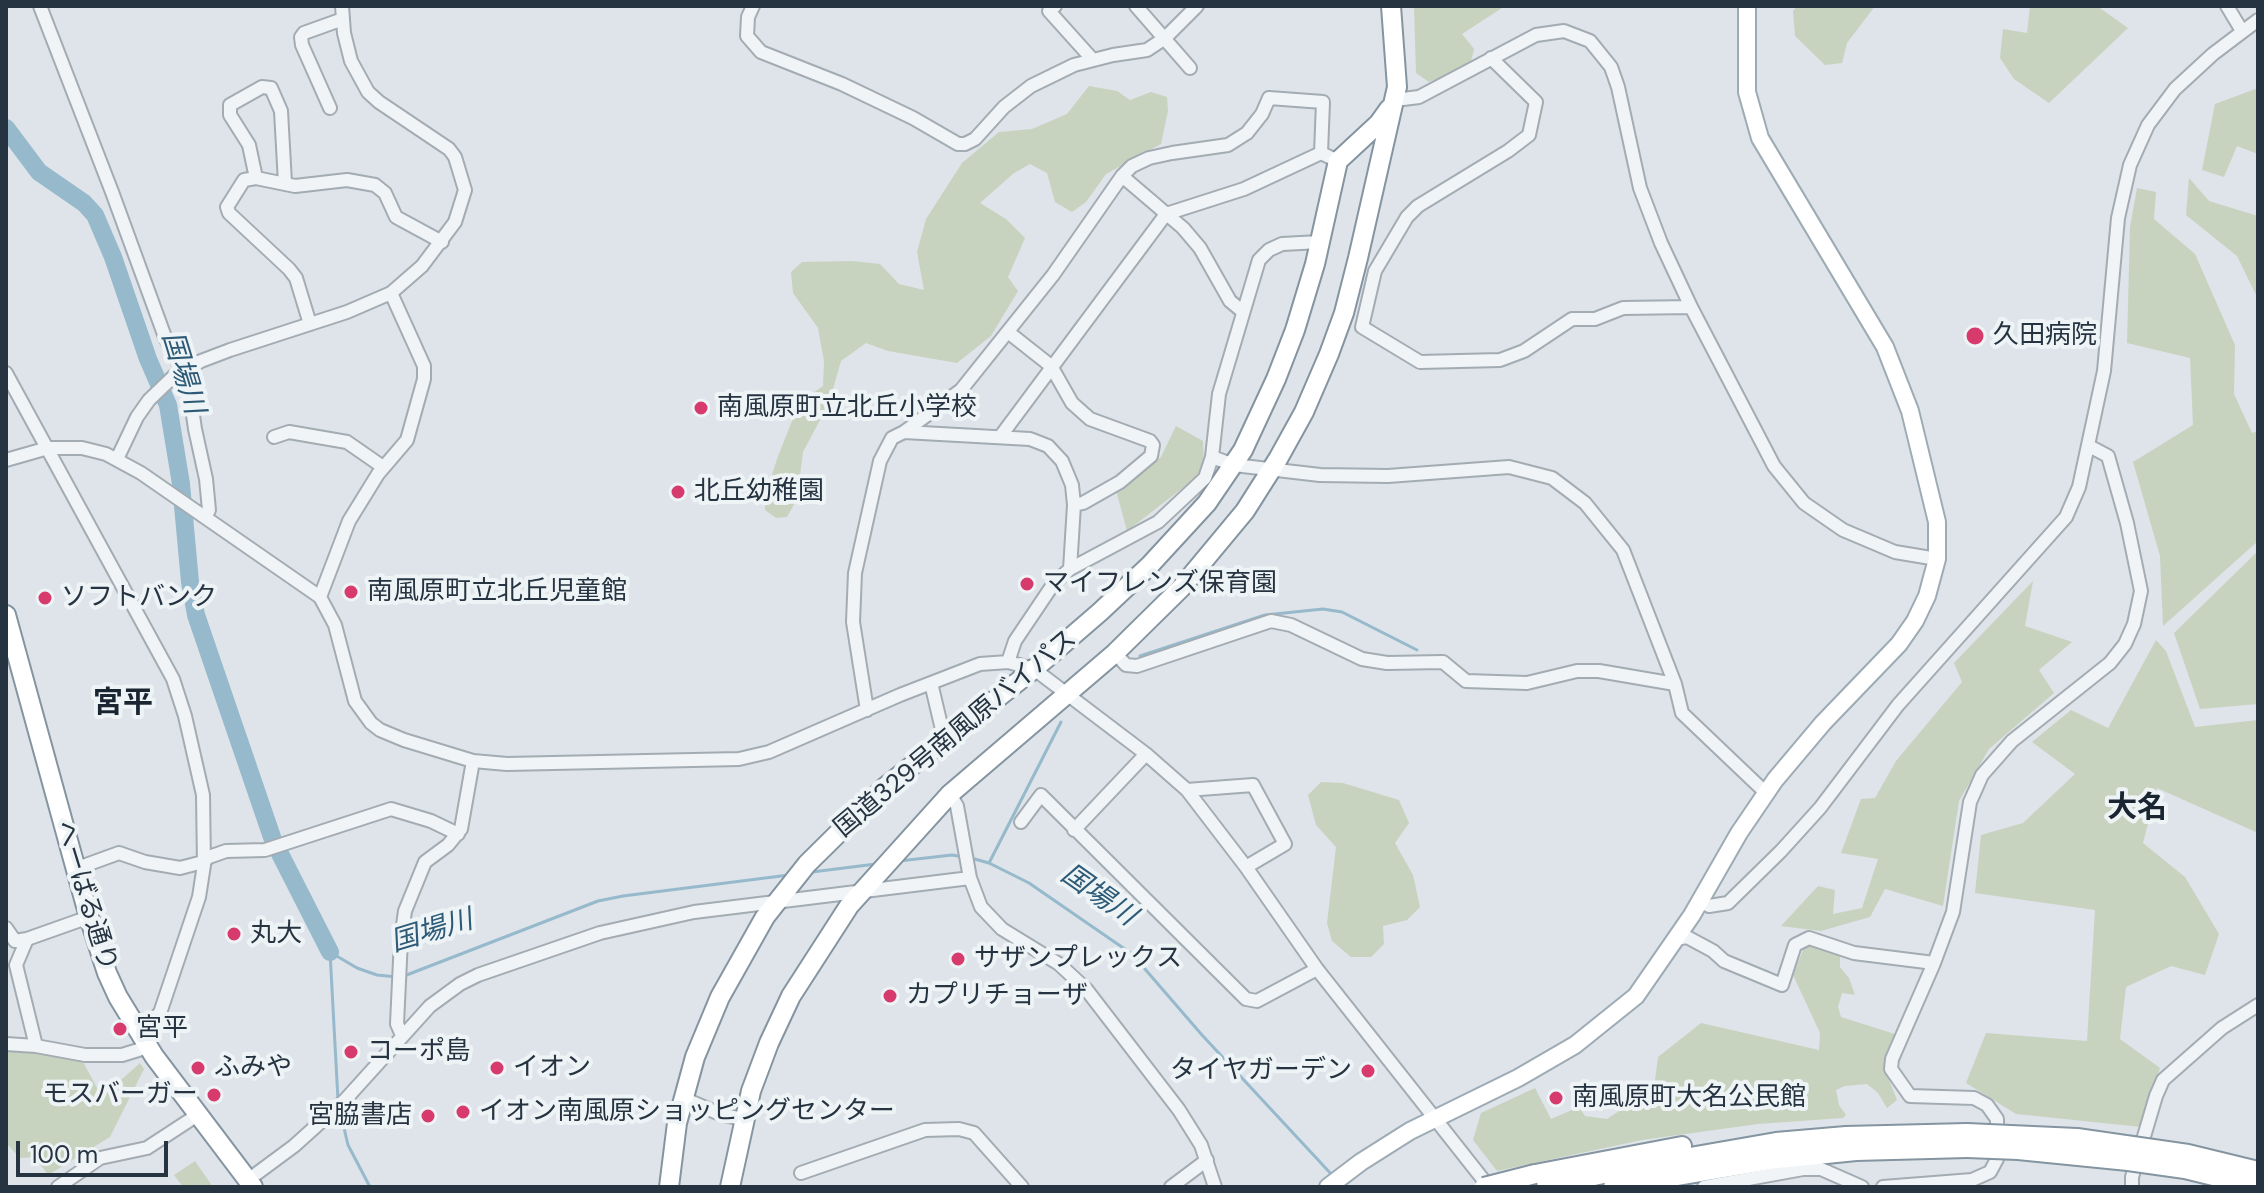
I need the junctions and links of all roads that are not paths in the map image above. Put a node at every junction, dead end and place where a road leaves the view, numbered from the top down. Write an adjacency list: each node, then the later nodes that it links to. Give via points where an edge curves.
1 (40, 6): 32 (street)
2 (753, 6): 14 (street, via 747,36 761,52 842,84 958,144 975,139 1031,86)
3 (1055, 6): 14 (street, via 1049,11)
4 (1136, 6): 12 (street)
5 (1197, 6): 12 (street)
6 (1391, 6): 16 (highway, 国道329号南風原バイパス)
7 (1747, 6): 46 (main road, via 1747,92 1754,124 1898,375 1934,503)
8 (2227, 6): 11 (street)
9 (342, 12): 17 (street, via 301,37); 23 (street, via 351,61 368,92 449,149 460,166 465,197)
10 (2258, 20): 11 (street)
11 (2242, 31): 36 (street, via 2159,108 2130,165 2118,218 2104,371)
12 (1165, 38): 14 (street, via 1147,50); 15 (street)
13 (1491, 58): 16 (street, via 1419,97); 26 (street, via 1551,31 1577,35 1602,53 1618,87 1640,188); 26 (street, via 1536,102 1529,135 1407,217 1375,271 1362,327 1420,362 1500,360 1524,351 1572,319 1595,319 1623,308)
14 (1093, 60)
15 (1190, 68)
16 (1395, 100): 18 (highway, via 1379,123); 43 (highway, 国道329号南風原バイパス, via 1344,313 1317,383)
17 (330, 108)
18 (1329, 157): 19 (street, via 1323,102 1269,98 1247,133 1228,145 1149,158); 22 (street); 24 (highway, 国道329号南風原バイパス, via 1330,188)
19 (1122, 176): 22 (street); 29 (street)
20 (256, 178): 21 (street); 21 (street, via 249,145 230,115 230,105 262,87 271,88 281,111); 28 (street, via 239,184 229,213 296,278)
21 (285, 183): 23 (street, via 347,180 375,185 396,217)
22 (1166, 214): 27 (street, via 1200,248 1230,301); 30 (street)
23 (442, 242): 25 (street)
24 (1320, 242): 27 (street, via 1269,250 1259,260); 41 (highway, 国道329号南風原バイパス, via 1276,379)
25 (391, 293): 28 (street); 42 (street, via 425,372 407,440)
26 (1691, 307): 46 (street, via 1774,466 1804,503 1867,543)
27 (1242, 311): 38 (street, via 1219,394)
28 (310, 324): 32 (street)
29 (1008, 332): 30 (street); 33 (street, via 961,390)
30 (1051, 366): 35 (street); 44 (street, via 1072,403 1090,419 1153,445 1151,456 1120,482)
31 (6, 373): 37 (street)
32 (179, 373): 39 (street, via 149,400); 45 (street, via 206,479 209,510)
33 (904, 432): 35 (street); 56 (street, via 892,438 880,461 855,573 853,622)
34 (274, 437): 42 (street, via 289,432 347,442)
35 (1000, 437): 44 (street, via 1048,446 1062,461)
36 (2089, 446): 72 (street, via 2066,517 1898,705 1820,808 1728,903); 77 (street, via 2108,456 2136,563 2139,609 2125,644 2110,663 2012,741 1982,775 1968,812 1953,912)
37 (48, 448): 39 (street, via 82,448); 40 (street); 66 (street, via 173,679 203,795)
38 (1212, 457): 41 (street); 47 (street, via 1205,478 1158,522)
39 (117, 459): 45 (street)
40 (6, 460)
41 (1234, 465): 43 (street); 52 (highway, 国道329号南風原バイパス, via 1150,565)
42 (383, 467): 48 (street, via 349,521)
43 (1271, 471): 50 (highway, 国道329号南風原バイパス, via 1202,564); 54 (street, via 1388,476 1509,467 1552,478 1585,503 1623,550)
44 (1074, 505): 47 (street)
45 (201, 513): 48 (street)
46 (1937, 559): 61 (main road, via 1927,596 1907,633)
47 (1070, 569): 51 (street, via 1025,625)
48 (320, 597): 59 (street, via 335,625 355,701 371,723 412,743)
49 (6, 615): 68 (highway, へーばる通り)
50 (1115, 653): 54 (street, via 1126,665 1137,666 1271,621 1291,625 1362,659 1443,662 1466,681 1527,683 1599,671); 55 (highway, 国道329号南風原バイパス)
51 (1008, 662): 52 (street); 53 (street, via 980,664)
52 (1034, 669): 55 (street); 57 (highway, 国道329号南風原バイパス)
53 (931, 683): 56 (street); 57 (street)
54 (1675, 684): 61 (street, via 1682,713)
55 (1066, 692): 58 (street); 62 (highway, 国道329号南風原バイパス)
56 (867, 710): 59 (street, via 769,752 725,761)
57 (945, 742): 71 (highway, 国道329号南風原バイパス, via 885,787)
58 (1146, 754): 60 (street); 64 (street)
59 (473, 761): 65 (street)
60 (1187, 790): 67 (street); 67 (street, via 1253,785 1285,844)
61 (1766, 793): 72 (main road)
62 (950, 794): 69 (street); 70 (highway, 国道329号南風原バイパス)
63 (1021, 822): 64 (street, via 1041,795)
64 (1074, 830): 78 (street, via 1246,999 1257,1001)
65 (458, 834): 66 (street, via 391,809 265,850 226,851); 80 (street, via 425,862 405,911 397,1024)
66 (203, 862): 68 (street, via 180,868 119,853); 81 (street, via 199,897 160,1013)
67 (1246, 867): 78 (street)
68 (75, 869): 73 (highway, へーばる通り)
69 (970, 874): 70 (street); 91 (street, via 975,895 991,920 1059,964 1086,989 1179,1110)
70 (862, 891): 71 (street); 87 (highway, 国道329号南風原バイパス, via 785,1008)
71 (777, 901): 80 (street, via 600,933 498,967 446,994); 84 (highway, 国道329号南風原バイパス, via 720,997)
72 (1701, 902): 76 (main road)
73 (89, 917): 75 (street); 81 (highway, へーばる通り, via 107,973)
74 (6, 928): 75 (street, via 15,941)
75 (27, 939): 83 (street, via 16,965)
76 (1676, 939): 77 (street, via 1687,937 1724,961 1782,985 1795,945 1809,938 1854,953); 86 (main road, via 1636,996 1604,1025 1551,1060)
77 (1934, 963): 107 (street, via 1891,1069 1910,1096 1974,1098 1987,1105 1997,1119 1997,1159 1990,1172 1972,1180)
78 (1317, 969): 86 (street)
79 (2258, 1005): 108 (street, via 2222,1028 2163,1080)
80 (402, 1035): 94 (street, via 321,1124)
81 (144, 1040): 83 (street, via 122,1055); 85 (highway, へーばる通り)
82 (6, 1044): 83 (street)
83 (36, 1046)
84 (683, 1098): 87 (street); 96 (highway, 国道329号南風原バイパス)
85 (199, 1114): 94 (highway, へーばる通り); 95 (street, via 147,1148 100,1158)
86 (1435, 1118): 101 (main road); 102 (street)
87 (744, 1119): 97 (highway, 国道329号南風原バイパス)
88 (1967, 1141): 90 (highway); 92 (highway, bridge, via 2104,1142); 109 (highway, bridge, via 2185,1169)
89 (1776, 1142): 90 (highway); 102 (highway, bridge, via 1744,1137 1649,1150); 103 (highway)
90 (1851, 1143): 104 (highway)
91 (1207, 1160): 99 (street); 100 (street)
92 (2258, 1171)
93 (801, 1173): 98 (street, via 925,1130 959,1129 974,1133)
94 (251, 1184)
95 (58, 1187)
96 (669, 1187)
97 (730, 1187)
98 (1022, 1187)
99 (1171, 1187)
100 (1215, 1187)
101 (1328, 1187)
102 (1486, 1187)
103 (1544, 1187)
104 (1613, 1187)
105 (1704, 1187): 106 (street, via 1821,1169)
106 (1862, 1187)
107 (1883, 1187)
108 (2132, 1187)
109 (2258, 1187)

